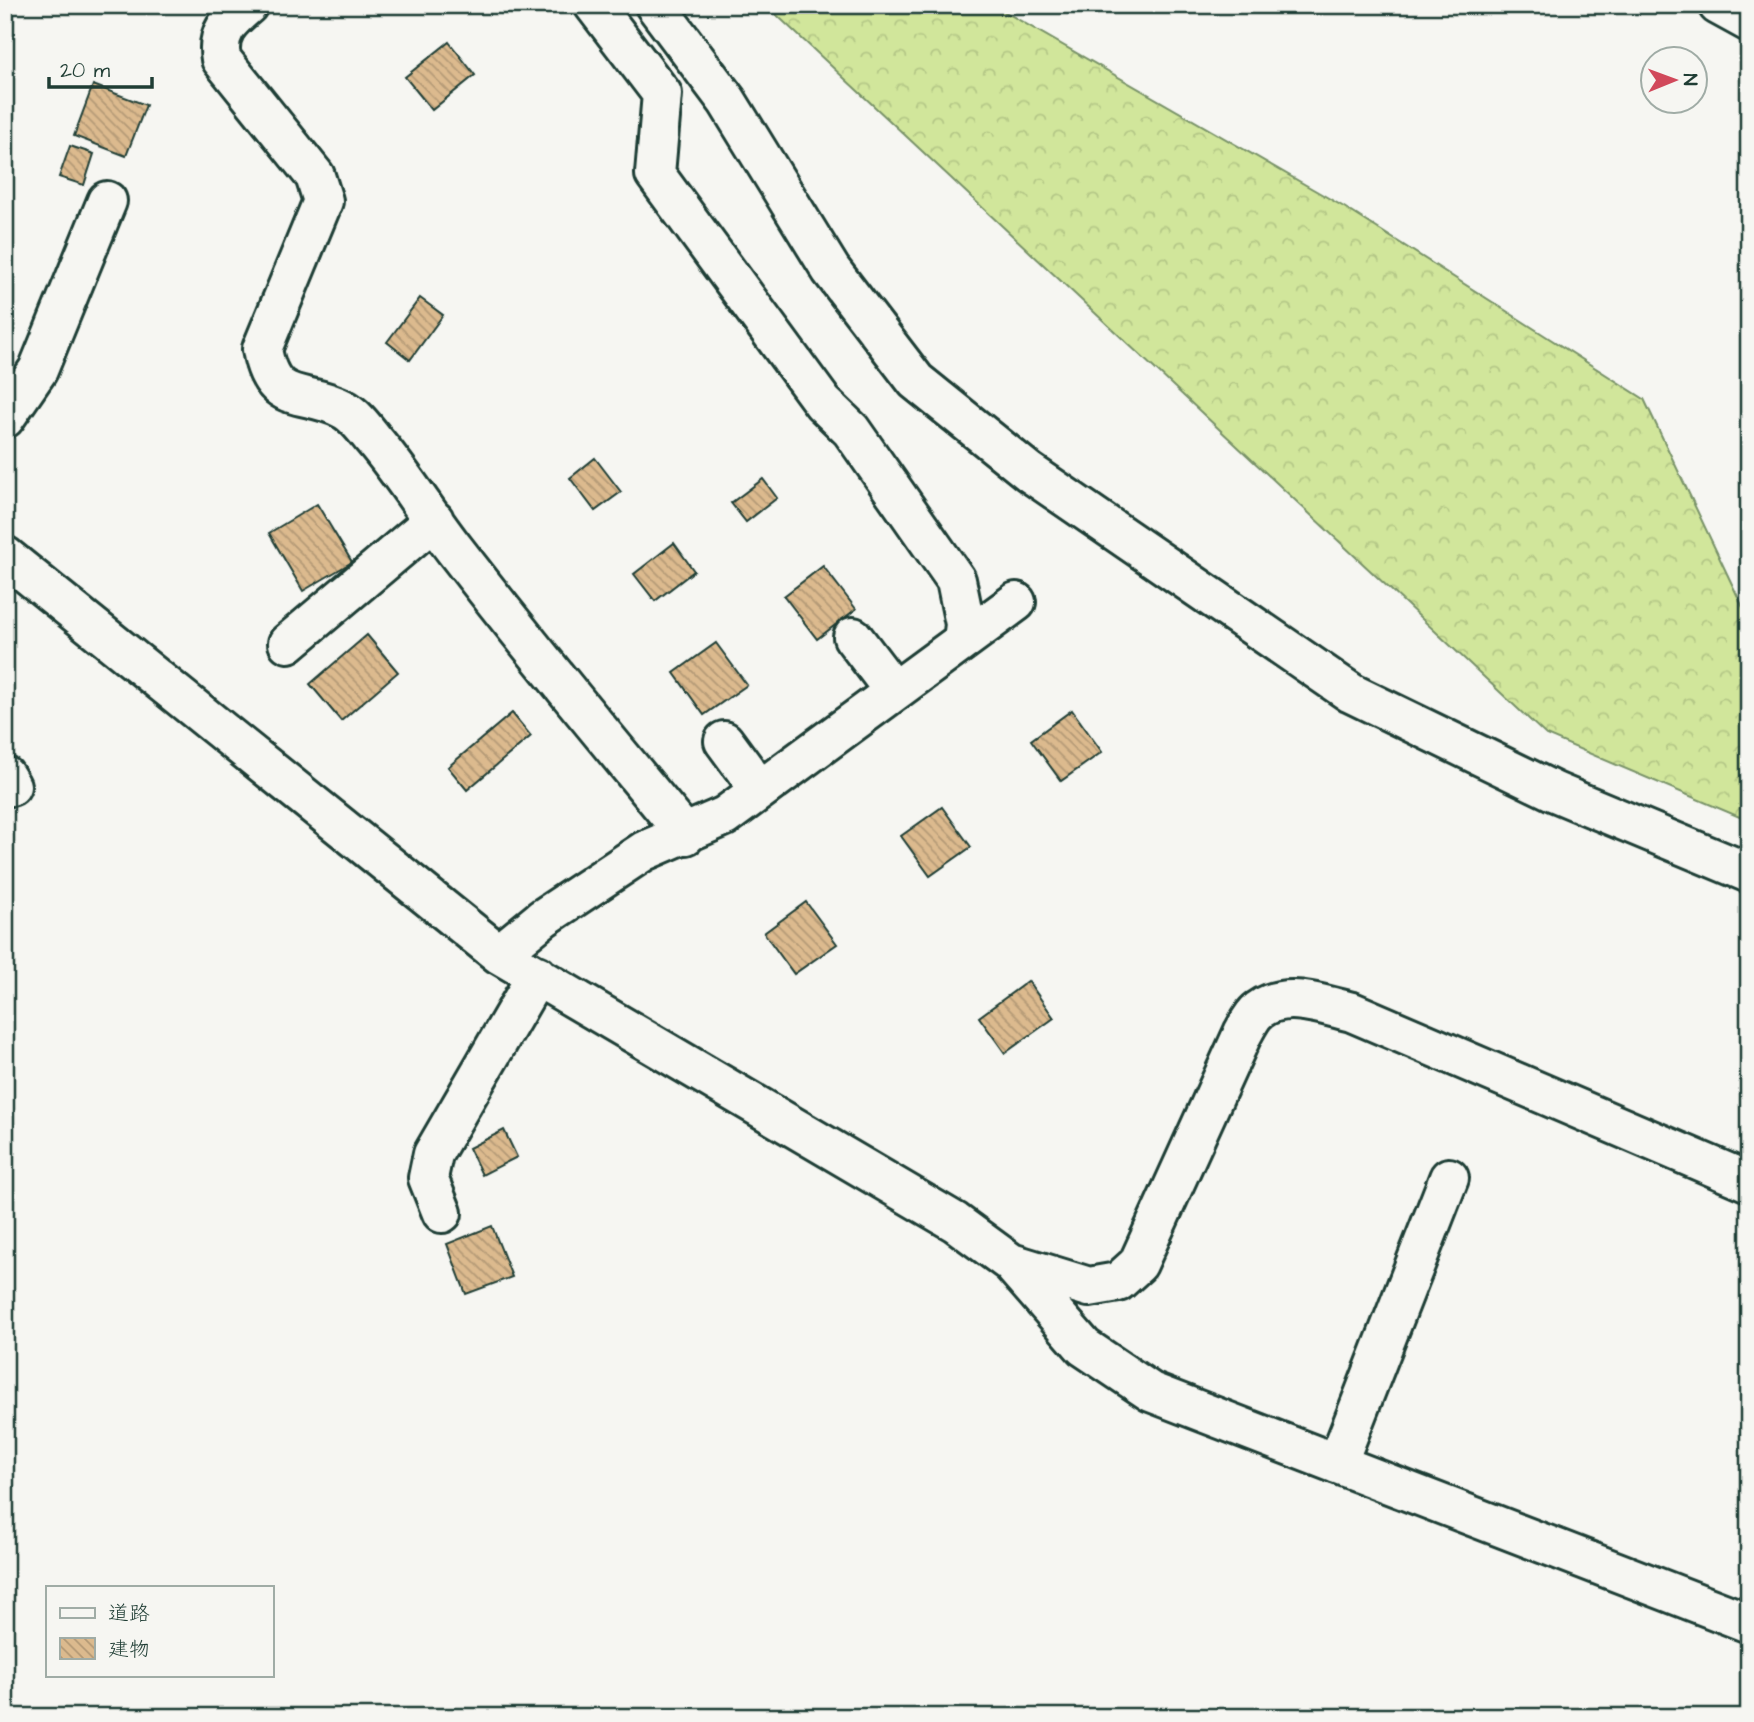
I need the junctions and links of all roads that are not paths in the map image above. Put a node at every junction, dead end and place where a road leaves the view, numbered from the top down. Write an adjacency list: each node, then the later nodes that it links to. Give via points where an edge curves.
1 (248, 5): 8 (lane, via 223,29 221,59 315,176 323,201 262,349 266,372 296,396 345,410 390,459)
2 (594, 5): 12 (lane, via 662,94 655,174 823,403 851,430 956,580 965,624)
3 (655, 5): 18 (lane, via 727,101 831,270 916,381 1029,472 1351,693 1555,792)
4 (1718, 5): 5 (lane)
5 (1749, 22)
6 (107, 201): 7 (lane, via 38,370)
7 (5, 418)
8 (434, 520): 13 (lane); 17 (lane)
9 (5, 556): 19 (lane)
10 (1016, 602): 12 (lane)
11 (853, 637): 14 (lane)
12 (962, 641): 14 (lane)
13 (288, 643)
14 (894, 691): 16 (lane)
15 (724, 741): 16 (lane)
16 (760, 790): 17 (lane, via 725,816)
17 (686, 835): 19 (lane, via 644,851 542,918)
18 (1749, 873)
19 (499, 954): 20 (lane)
20 (537, 975): 23 (lane, via 433,1154 428,1178); 24 (lane, via 955,1222)
21 (1449, 1178): 25 (lane)
22 (1749, 1182): 24 (lane, via 1352,1012 1301,1000 1278,1001 1257,1010 1243,1033 1138,1264 1118,1282 1089,1287)
23 (442, 1213)
24 (1011, 1262): 25 (lane, via 1084,1347 1151,1392)
25 (1337, 1464): 26 (lane)
26 (1749, 1623)

